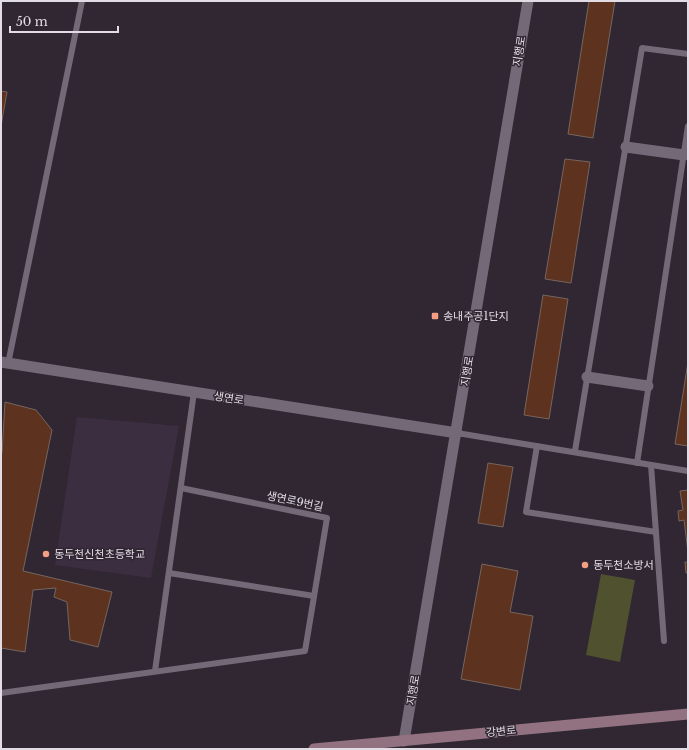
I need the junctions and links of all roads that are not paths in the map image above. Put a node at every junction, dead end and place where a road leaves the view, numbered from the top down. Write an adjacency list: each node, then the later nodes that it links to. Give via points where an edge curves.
1 (82, 1): 7 (lane)
2 (528, 1): 11 (street, 지행로)
3 (688, 54): 5 (lane, via 642,48)
4 (688, 126): 6 (lane)
5 (626, 147): 6 (street); 8 (lane)
6 (684, 155): 9 (lane)
7 (5, 363): 10 (street, 생연로)
8 (587, 376): 9 (street); 13 (lane)
9 (648, 386): 14 (lane)
10 (194, 392): 11 (street, 생연로); 17 (lane)
11 (456, 433): 12 (lane); 25 (street, 지행로)
12 (537, 446): 13 (lane); 18 (lane, via 526,512)
13 (575, 451): 14 (lane)
14 (637, 463): 15 (lane)
15 (651, 465): 16 (lane); 18 (lane)
16 (688, 471)
17 (181, 488): 19 (lane); 20 (lane, 생연로9번길, via 327,518)
18 (656, 532): 21 (lane)
19 (169, 573): 20 (lane); 22 (lane)
20 (314, 596): 22 (lane, 생연로9번길, via 305,651)
21 (664, 641)
22 (155, 671): 23 (lane, 생연로9번길)
23 (1, 693)
24 (688, 714): 25 (main road, 강변로)
25 (404, 741): 26 (main road, 강변로)
26 (314, 749)

